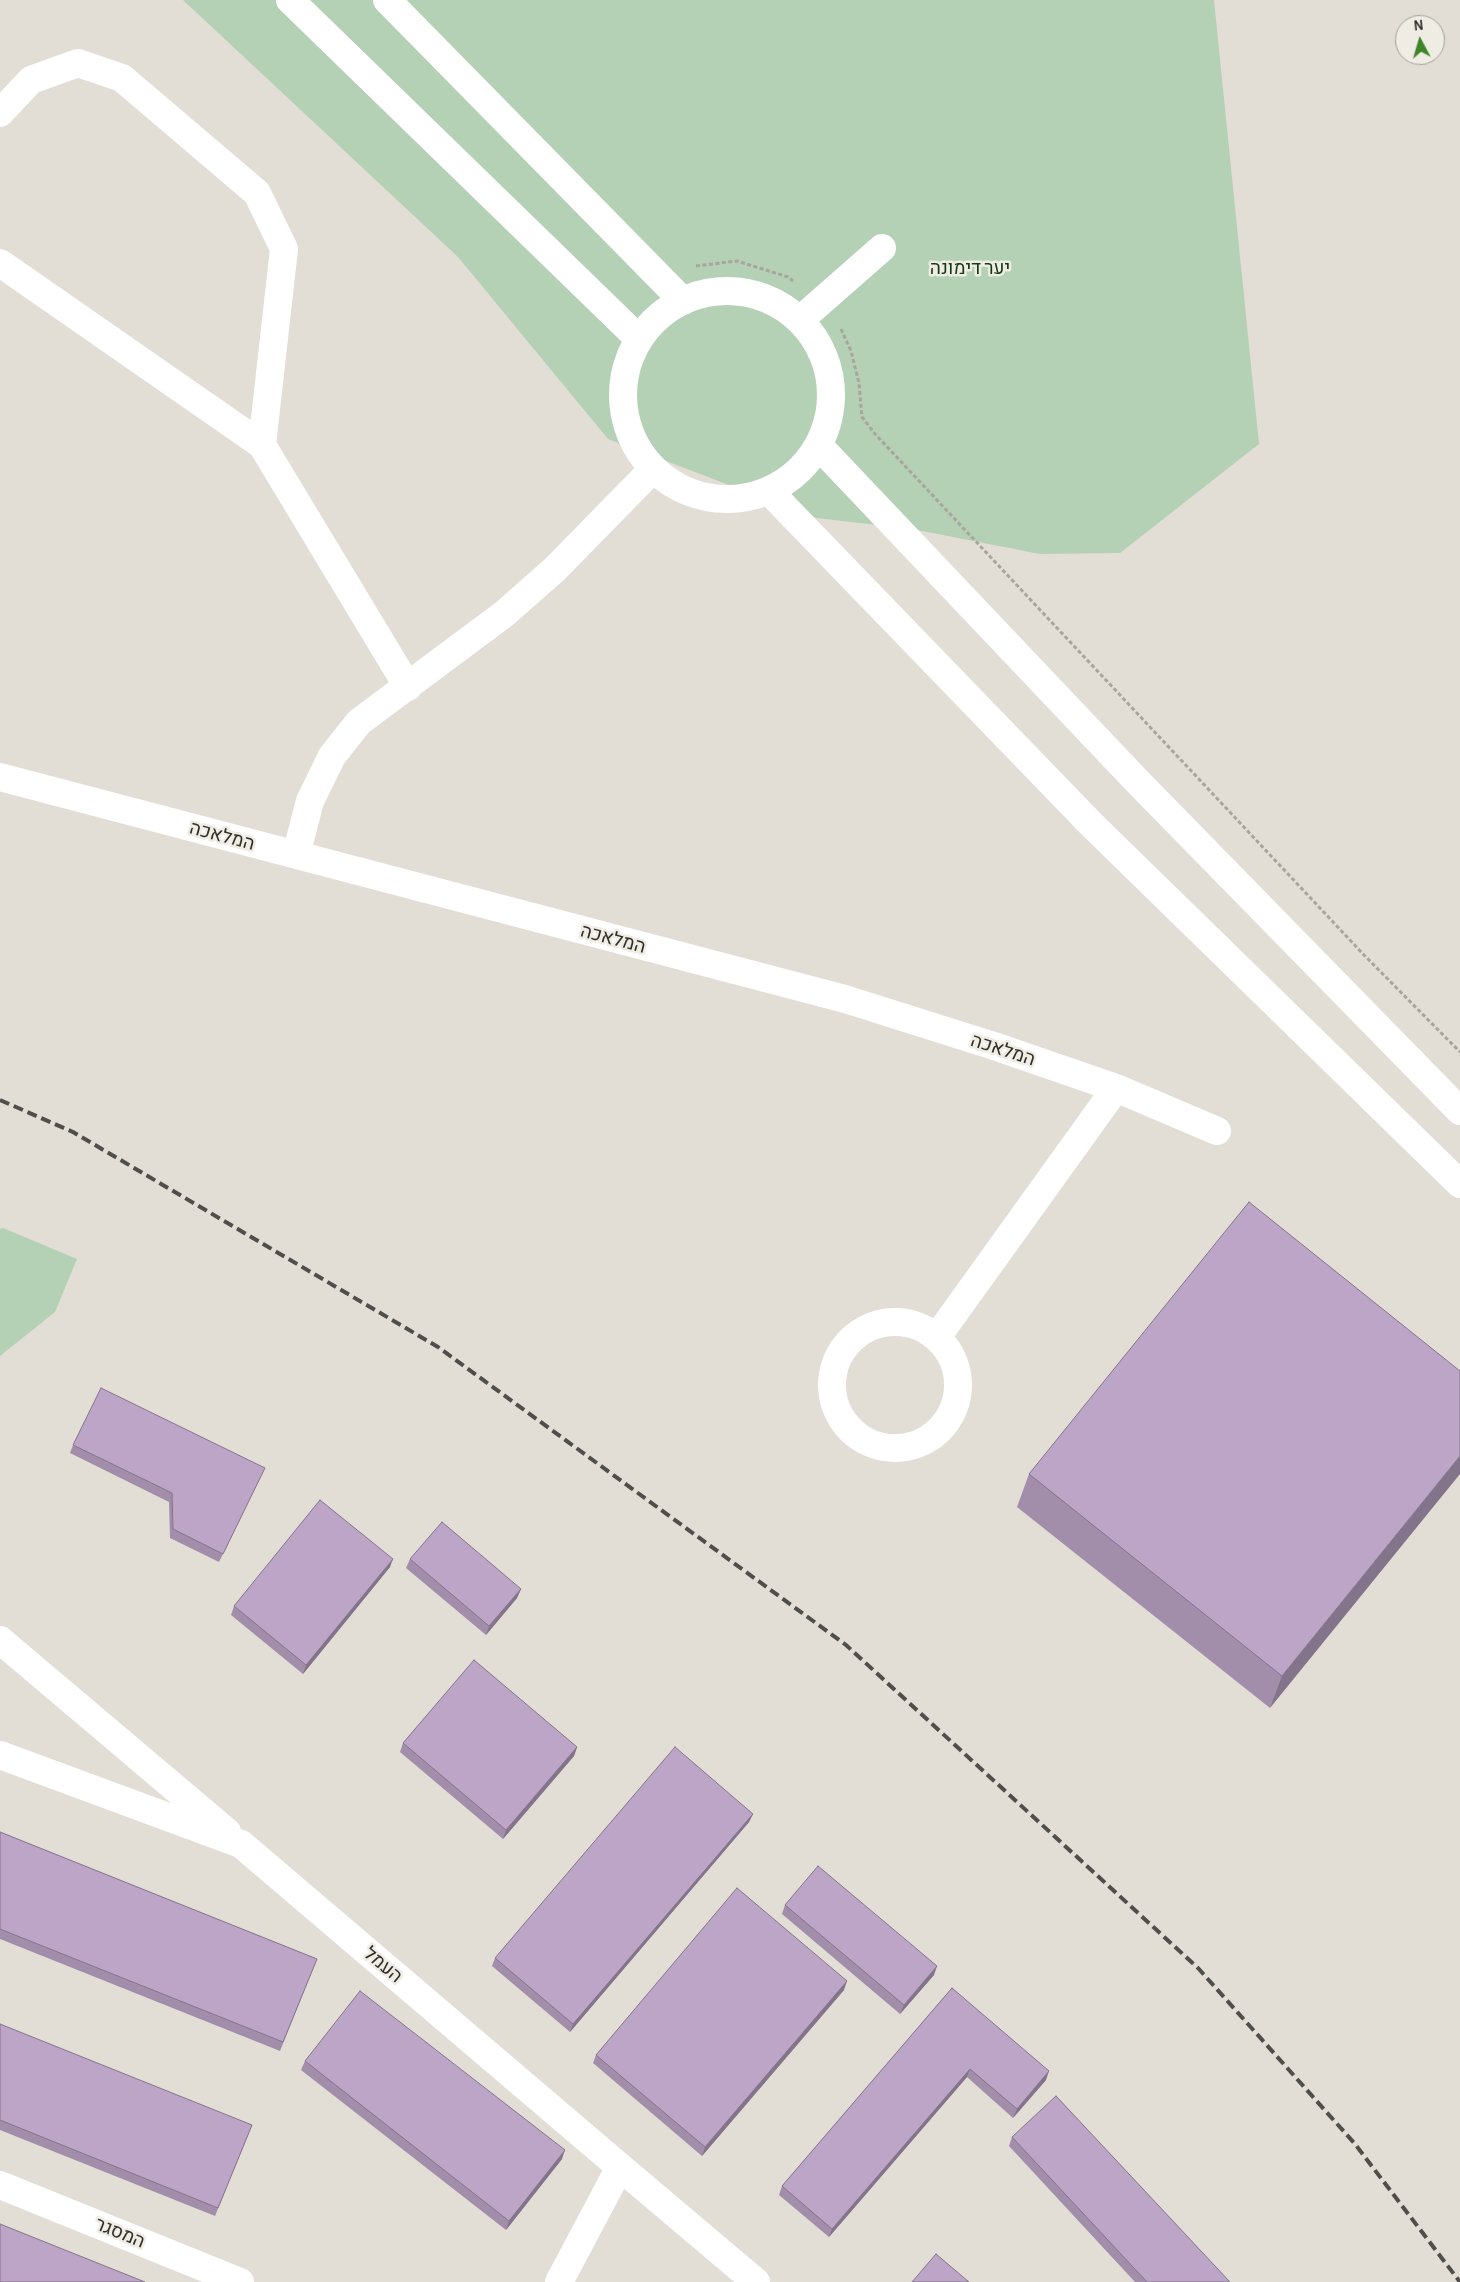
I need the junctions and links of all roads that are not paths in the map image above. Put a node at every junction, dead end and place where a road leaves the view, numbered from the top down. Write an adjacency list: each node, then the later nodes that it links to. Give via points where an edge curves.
1 (290, 0): 8 (street)
2 (387, 0): 6 (street)
3 (0, 113): 9 (street, via 31,80 78,63 122,78 258,194 284,249)
4 (882, 248): 7 (street)
5 (0, 264): 9 (street)
6 (683, 301): 7 (street, via 713,292 745,292 775,302); 8 (street, via 658,317)
7 (800, 320): 10 (street, via 817,342 830,375 829,420)
8 (640, 339): 11 (street, via 628,364 623,392 626,420 636,447)
9 (262, 445): 13 (street)
10 (819, 446): 12 (street, via 789,480); 17 (street, via 1136,780)
11 (653, 469): 12 (street, via 673,484 696,494 720,499 745,498); 13 (street, via 555,569 504,614)
12 (769, 491): 19 (street, via 1091,824)
13 (408, 686): 15 (street, via 359,722 332,756 310,801)
14 (0, 777): 15 (street, המלאכה)
15 (296, 855): 16 (street, המלאכה, via 845,1000)
16 (1116, 1088): 18 (street, המלאכה); 20 (street)
17 (1460, 1111)
18 (1217, 1131)
19 (1460, 1184)
20 (937, 1338): 20 (street, via 920,1326 899,1322 878,1324 860,1333 844,1347 835,1365 832,1386 835,1406 845,1425 861,1439 881,1446 902,1448 922,1443 939,1431 952,1414 958,1394 958,1373 951,1354)
21 (0, 1640): 23 (street)
22 (0, 1756): 23 (street, העמל)
23 (241, 1844): 24 (street, העמל)
24 (620, 2167): 27 (street); 28 (street, העמל)
25 (0, 2185): 26 (street, המסגר)
26 (240, 2282)
27 (559, 2282)
28 (756, 2282)

